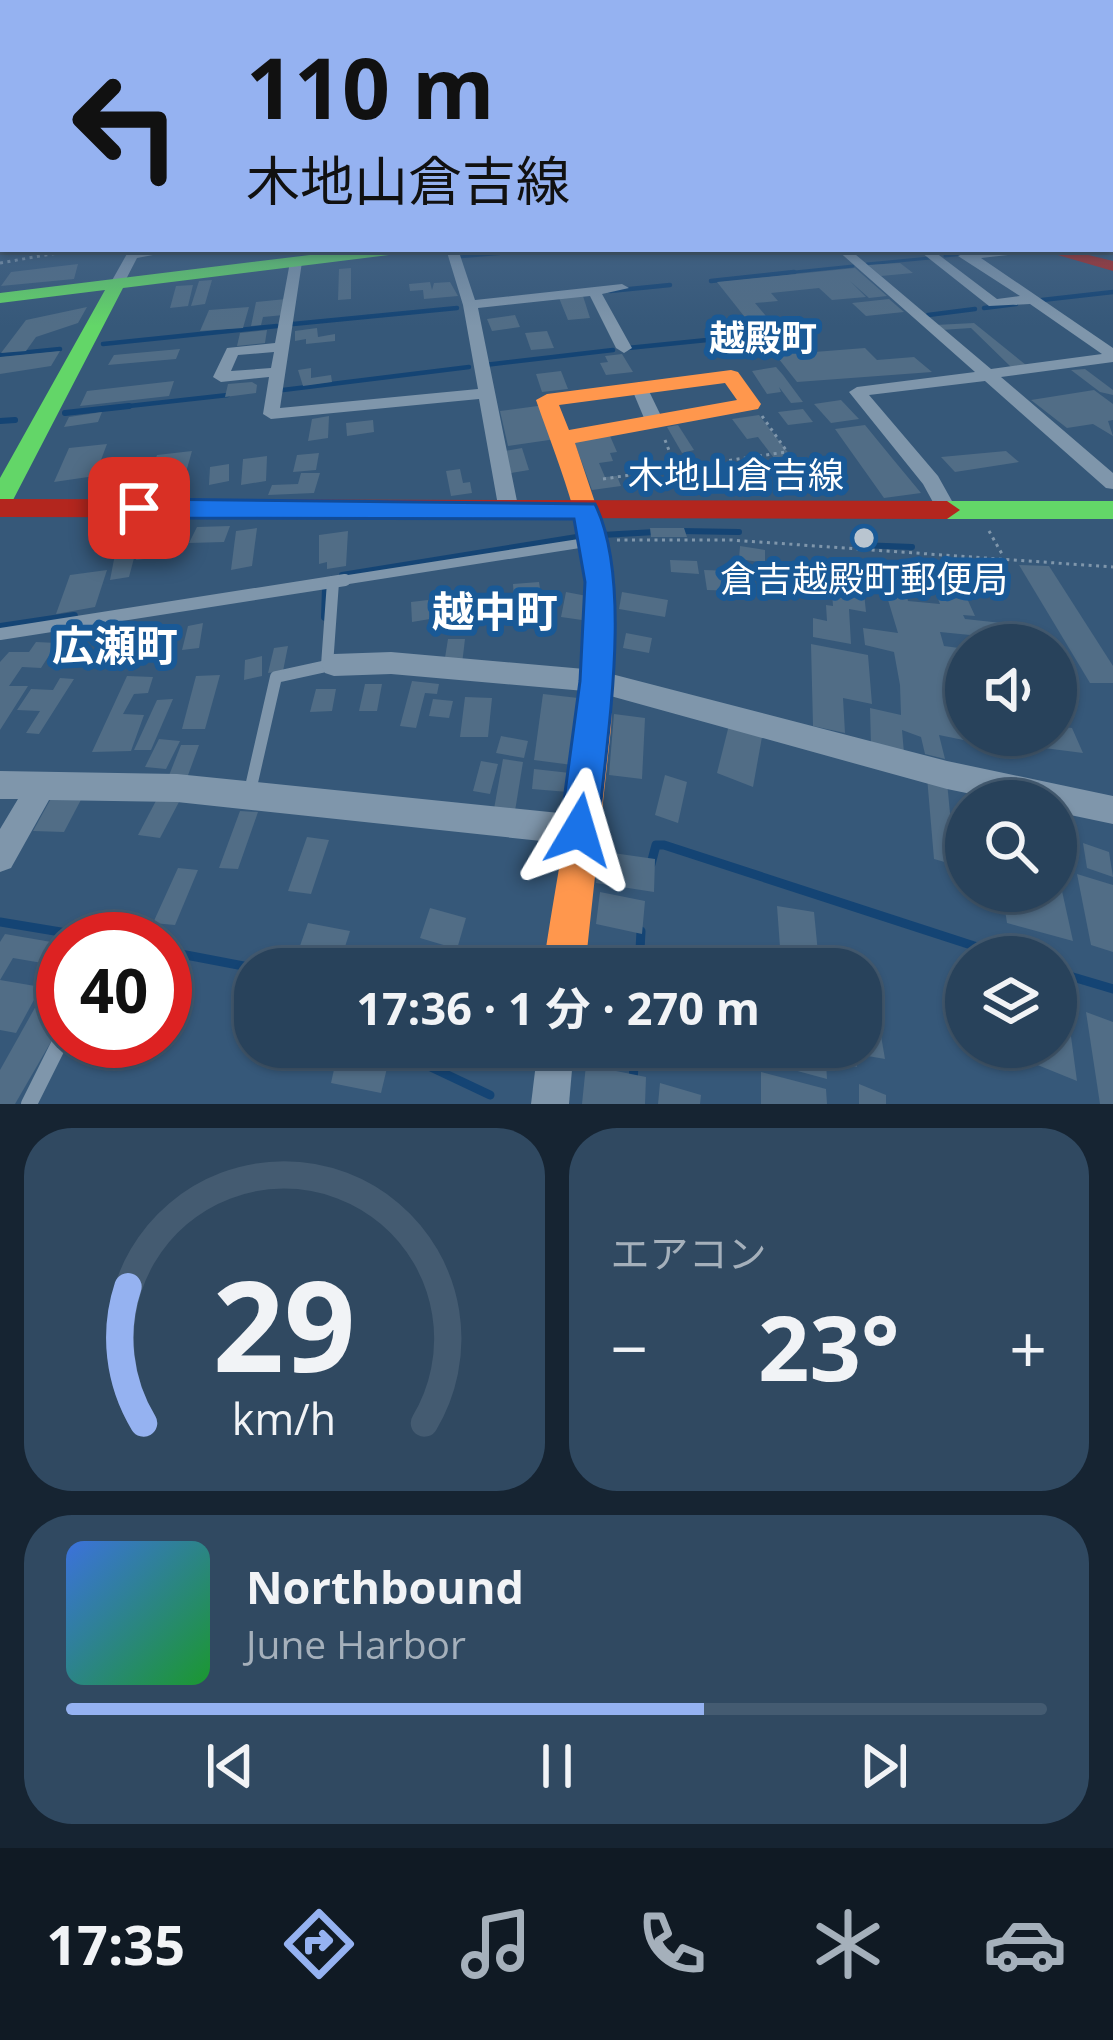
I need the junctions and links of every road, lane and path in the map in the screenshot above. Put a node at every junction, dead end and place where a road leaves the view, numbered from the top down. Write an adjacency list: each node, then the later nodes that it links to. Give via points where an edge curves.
1 (63, 252): 12 (path)
2 (156, 252): 14 (street, via 132,255)
3 (374, 252): 11 (main road)
4 (453, 252): 19 (street)
5 (845, 252): 24 (street)
6 (927, 252): 10 (street)
7 (998, 252): 9 (street)
8 (1057, 252): 13 (main road)
9 (969, 255): 10 (street); 18 (street)
10 (936, 259): 18 (street, via 994,303)
11 (296, 262): 14 (main road); 20 (street)
12 (0, 263)
13 (1113, 266)
14 (117, 284): 17 (main road); 36 (main road)
15 (622, 288): 16 (street)
16 (595, 293): 19 (street); 21 (street)
17 (0, 298)
18 (1034, 299): 22 (street)
19 (470, 304): 26 (street)
20 (284, 347): 23 (street); 23 (street, via 232,351 221,377)
21 (624, 349)
22 (1113, 356): 24 (street)
23 (275, 372): 26 (street, via 271,414)
24 (983, 376): 33 (street); 38 (street, via 857,392)
25 (639, 388): 28 (street); 28 (main road, via 731,376 750,404); 29 (main road, via 548,400)
26 (487, 393): 40 (street)
27 (758, 410): 30 (path)
28 (658, 428): 29 (main road); 31 (path)
29 (564, 438): 37 (main road)
30 (786, 452): 31 (path); 35 (path)
31 (679, 467): 32 (path); 34 (path)
32 (603, 479)
33 (1113, 483)
34 (686, 501)
35 (822, 502)
36 (0, 504): 40 (main road, 木地山倉吉線)
37 (586, 510): 38 (main road, 木地山倉吉線); 40 (main road, 木地山倉吉線); 42 (main road)
38 (947, 510): 39 (main road, 木地山倉吉線)
39 (1113, 510)
40 (509, 511)
41 (980, 517): 43 (path)
42 (597, 541): 43 (path, via 737,537); 45 (lane); 48 (main road)
43 (1003, 556): 44 (path)
44 (1113, 567)
45 (332, 582): 46 (lane); 47 (lane)
46 (0, 634)
47 (331, 665): 48 (street); 51 (lane, via 276,677)
48 (596, 681): 52 (street, via 947,775); 53 (main road)
49 (0, 785): 50 (street)
50 (42, 785): 51 (street, via 177,788); 54 (street)
51 (248, 799): 53 (street)
52 (1113, 810)
53 (579, 830): 55 (main road)
54 (0, 857)
55 (566, 948)
56 (47, 1068): 58 (lane)
57 (554, 1068): 59 (street)
58 (29, 1104)
59 (550, 1104)

